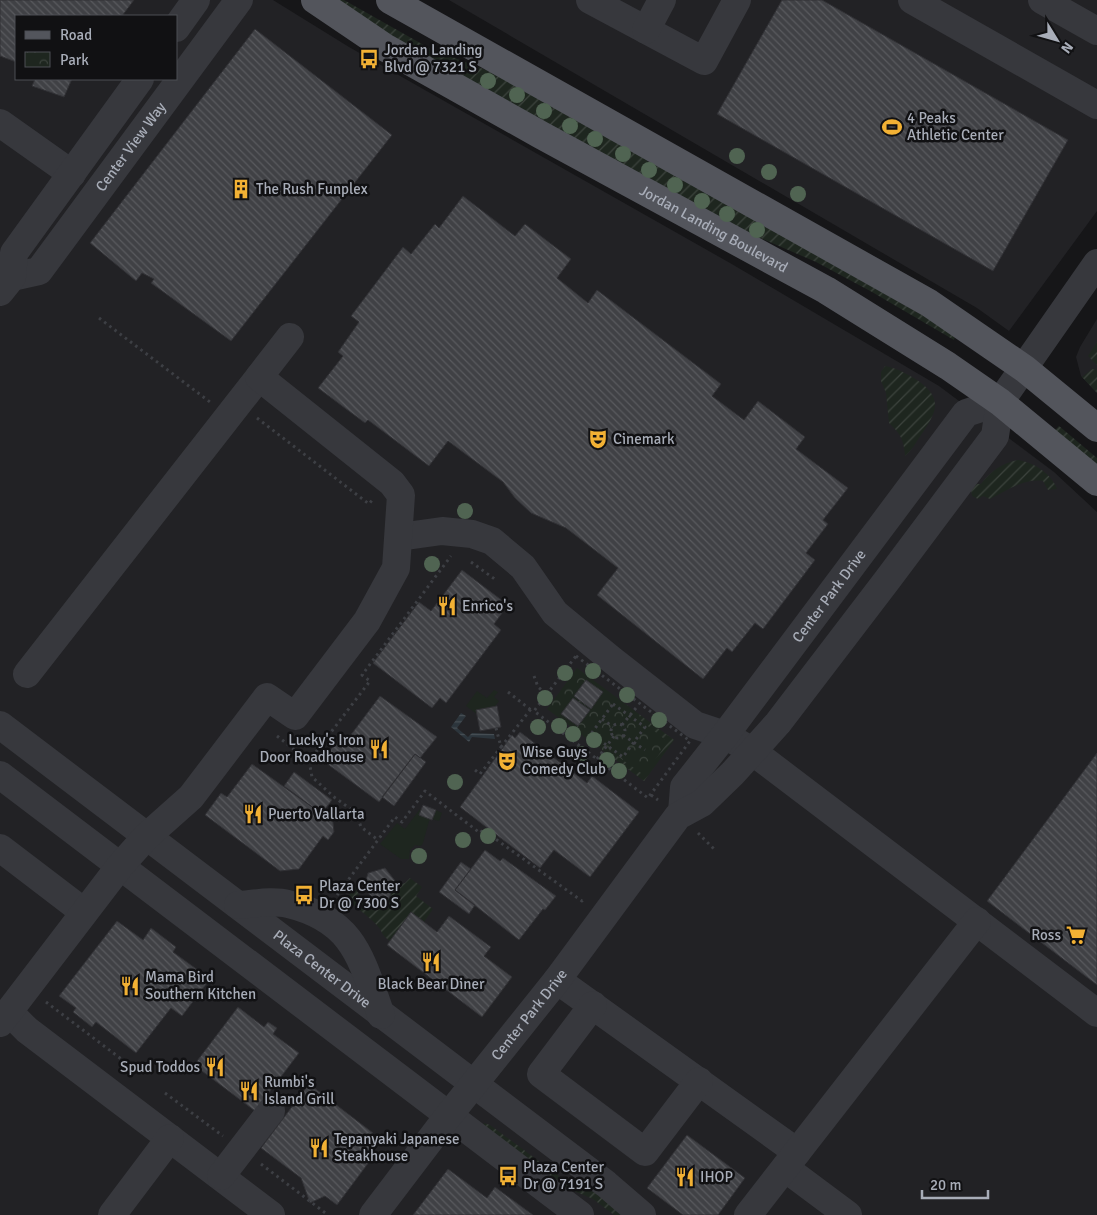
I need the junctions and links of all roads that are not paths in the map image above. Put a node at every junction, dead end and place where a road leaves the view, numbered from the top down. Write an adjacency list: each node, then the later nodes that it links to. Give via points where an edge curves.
1 (196, 0): 10 (street)
2 (239, 0): 18 (street, Center View Way, via 39,271)
3 (315, 0): 22 (main road, Jordan Landing Boulevard, via 395,53 826,290)
4 (390, 0): 20 (main road, via 929,303)
5 (591, 0): 11 (street)
6 (662, 0): 11 (street)
7 (737, 0): 11 (street, via 704,61)
8 (912, 0): 14 (street)
9 (1042, 0): 12 (street)
10 (178, 25)
11 (646, 30)
12 (1097, 31)
13 (139, 80): 16 (street, Center View Way)
14 (1097, 105)
15 (0, 123): 16 (street)
16 (72, 174): 18 (street, Center View Way, via 14,253)
17 (1097, 263): 20 (street, Center Park Drive)
18 (6, 285)
19 (290, 337): 21 (street)
20 (1024, 369): 22 (street, Center Park Drive); 23 (main road)
21 (259, 377): 25 (street, via 392,483 401,495); 26 (street)
22 (1000, 402): 24 (main road, Jordan Landing Boulevard); 28 (street, Center Park Drive, via 966,413); 29 (street, Center Park Drive, via 995,436 778,722)
23 (1097, 428)
24 (1097, 482)
25 (399, 537): 28 (street, via 442,530 472,534 492,541 523,567 562,619 695,725); 32 (street, via 396,568 367,621 295,716 267,696 191,796)
26 (27, 674)
27 (0, 725): 32 (street, Plaza Center Drive)
28 (725, 735): 29 (street); 31 (street, Center Park Drive, via 684,787)
29 (752, 751): 31 (street, Center Park Drive, via 702,803); 37 (street)
30 (0, 775): 34 (street)
31 (690, 822): 38 (street, Center Park Drive)
32 (146, 837): 34 (street); 35 (street, Plaza Center Drive)
33 (0, 848): 36 (street)
34 (120, 866): 36 (street); 46 (street)
35 (238, 905): 41 (street, Plaza Center Drive); 41 (street, via 286,903 326,919 348,936 361,957)
36 (84, 912): 42 (street)
37 (977, 921): 40 (street); 48 (street)
38 (557, 980): 39 (street); 44 (street, Center Park Drive)
39 (593, 1005): 43 (street); 43 (street, via 541,1074 645,1152)
40 (1097, 1013)
41 (381, 1015): 44 (street, Plaza Center Drive)
42 (4, 1017): 47 (street, via 27,1030)
43 (699, 1081): 48 (street)
44 (474, 1084): 46 (street, Center Park Drive); 54 (street, Plaza Center Drive)
45 (271, 1111): 49 (street)
46 (449, 1115): 52 (street, Center Park Drive); 53 (street)
47 (170, 1138): 49 (street); 50 (street)
48 (791, 1160): 55 (street); 56 (street)
49 (220, 1176): 51 (street)
50 (112, 1215)
51 (271, 1215)
52 (374, 1215)
53 (580, 1215)
54 (642, 1215)
55 (748, 1215)
56 (848, 1215)

